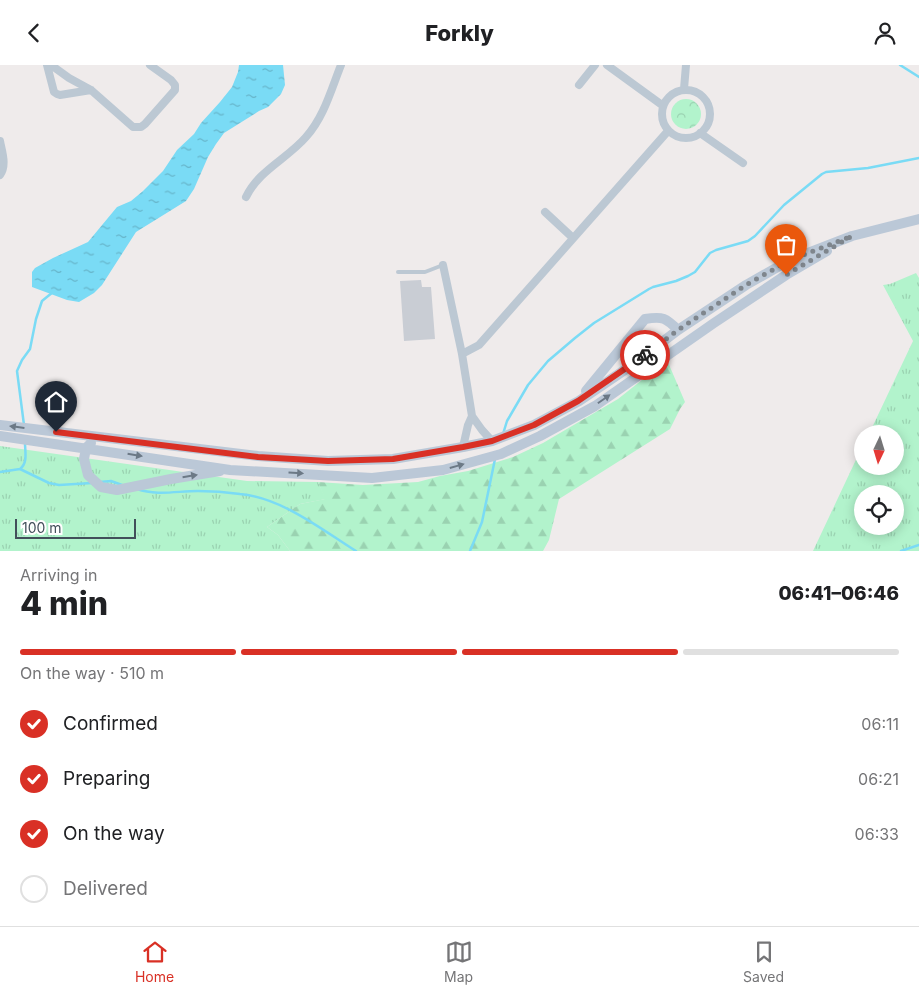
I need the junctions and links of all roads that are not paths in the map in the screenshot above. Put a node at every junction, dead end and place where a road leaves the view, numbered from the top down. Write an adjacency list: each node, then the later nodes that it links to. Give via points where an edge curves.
1 (47, 65): 10 (street, via 57,94)
2 (51, 65): 10 (street)
3 (150, 65): 10 (street, via 171,80 175,90 140,127 133,127)
4 (341, 65): 17 (street, via 313,128 290,153 259,177)
5 (595, 65): 8 (street)
6 (607, 65): 11 (street)
7 (686, 65): 9 (street)
8 (579, 85)
9 (684, 89): 11 (street, via 670,94); 13 (street, via 703,96 710,108 709,122)
10 (90, 90)
11 (662, 105): 12 (street, via 661,119)
12 (668, 131): 13 (street, via 680,138); 21 (street)
13 (700, 133): 15 (street)
14 (0, 141): 16 (street, via 3,166)
15 (742, 163)
16 (0, 175)
17 (246, 197)
18 (545, 212): 21 (street)
19 (919, 219): 20 (main road)
20 (852, 236): 24 (main road, via 790,260); 26 (main road, via 786,275)
21 (573, 238): 25 (street, via 479,345)
22 (443, 265): 23 (lane, via 425,272); 25 (street)
23 (398, 272)
24 (678, 330): 26 (main road, via 678,337); 27 (main road); 27 (main road, via 667,319 645,319)
25 (462, 354): 28 (street)
26 (639, 375): 35 (main road, one-way to 26, via 372,478 443,470 501,454 540,436 595,406)
27 (578, 401): 31 (main road, via 534,425)
28 (472, 416): 31 (street); 33 (street)
29 (0, 425): 32 (main road, one-way to 29)
30 (0, 436): 34 (main road)
31 (492, 441): 33 (main road)
32 (170, 446): 33 (main road, via 258,457 328,461 393,459); 34 (main road, via 98,442)
33 (463, 447)
34 (86, 448): 35 (main road, one-way to 35); 35 (main road, one-way to 35, via 84,459 88,475 101,487 117,490)
35 (230, 470)

